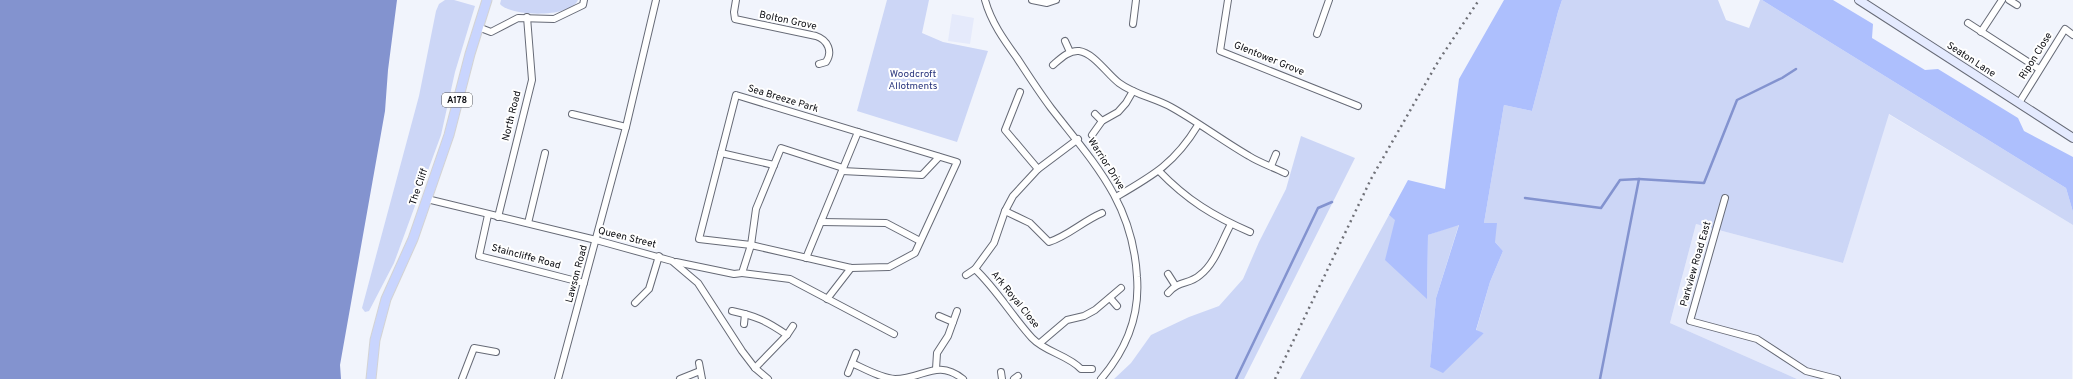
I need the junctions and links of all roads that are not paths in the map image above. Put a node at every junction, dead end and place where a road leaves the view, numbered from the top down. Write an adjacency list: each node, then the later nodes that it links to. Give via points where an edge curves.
1 (487, 0): 18 (main road, The Cliff / A178)
2 (584, 0): 15 (street, via 583,5 554,19)
3 (656, 0): 35 (street, Lawson Road)
4 (736, 0): 24 (street, Bolton Grove, via 735,18 824,40 830,54 826,62)
5 (985, 0): 39 (street, Warrior Drive, via 993,22 1008,45 1048,103)
6 (1032, 0): 7 (street, via 1047,3)
7 (1056, 0)
8 (1136, 0): 17 (street)
9 (1228, 0): 30 (street, Glentower Grove, via 1220,51)
10 (1329, 0): 20 (street)
11 (1858, 0): 29 (main road, Seaton Lane)
12 (2002, 0): 19 (street)
13 (2009, 0): 14 (street)
14 (2017, 5)
15 (527, 17): 18 (street, via 518,18 491,32); 56 (street, North Road, via 532,80)
16 (1968, 23): 19 (street)
17 (1133, 24)
18 (478, 27): 52 (main road, The Cliff / A178, via 449,135)
19 (1981, 32): 26 (street)
20 (1317, 34)
21 (2073, 35): 26 (street, Ripon Close, via 2065,29)
22 (1065, 41): 23 (street)
23 (1070, 52): 25 (street); 27 (street, via 1085,53 1106,73)
24 (819, 64)
25 (1053, 65)
26 (2039, 69): 29 (street, Ripon Close)
27 (1133, 91): 33 (street, via 1118,112); 34 (street, via 1166,104)
28 (1020, 92): 46 (street, via 1005,130)
29 (2018, 103): 38 (main road, Seaton Lane)
30 (1358, 106)
31 (572, 114): 35 (street)
32 (1094, 114): 33 (street)
33 (1102, 121): 37 (street)
34 (1198, 125): 45 (street); 48 (street, via 1180,152)
35 (626, 127): 61 (street, Lawson Road)
36 (858, 132): 41 (street, Sea Breeze Park, via 736,95); 43 (street, Sea Breeze Park); 47 (street)
37 (1092, 135)
38 (2073, 138)
39 (1078, 139): 46 (street, Ark Royal Close); 50 (street, Warrior Drive)
40 (545, 153): 58 (street)
41 (721, 153): 44 (street); 63 (street, Sea Breeze Park, via 699,239)
42 (1276, 154): 45 (street)
43 (939, 156): 47 (street, via 922,175); 62 (street, Sea Breeze Park, via 957,162)
44 (774, 165): 47 (street, via 781,148); 63 (street, via 756,209)
45 (1271, 166): 49 (street)
46 (1038, 169): 53 (street, Ark Royal Close, via 1014,196)
47 (842, 170): 57 (street)
48 (1158, 171): 50 (street); 59 (street, via 1178,191 1202,209)
49 (1285, 173)
50 (1116, 196): 107 (street, Warrior Drive, via 1130,232 1136,258 1138,290 1135,315 1128,339)
51 (1725, 198): 108 (street, Parkview Road East, via 1690,321 1757,339 1806,371)
52 (427, 199): 55 (street, Queen Street); 99 (main road, The Cliff / A178, via 413,239 386,299 375,340)
53 (1005, 211): 54 (street, via 1030,223 1049,242); 68 (street, Ark Royal Close, via 994,243)
54 (1102, 213)
55 (488, 215): 56 (street, Queen Street); 72 (street, Staincliffe Road, via 479,256)
56 (498, 217): 58 (street, Queen Street)
57 (821, 222): 62 (street, via 886,223); 65 (street)
58 (528, 223): 61 (street, Queen Street)
59 (1230, 224): 60 (street); 73 (street, via 1216,254 1200,276)
60 (1250, 232)
61 (596, 240): 64 (street, Queen Street); 72 (street, Lawson Road)
62 (920, 241): 67 (street, Sea Breeze Park, via 915,253 889,267)
63 (751, 245): 65 (street, Sea Breeze Park); 69 (street)
64 (659, 256): 66 (street, Queen Street); 78 (street, via 649,289)
65 (806, 258): 67 (street, Sea Breeze Park)
66 (672, 261): 69 (street, via 734,274); 94 (street, Queen Street, via 698,282)
67 (851, 268): 76 (street)
68 (975, 269): 71 (street, Ark Royal Close); 89 (street, Ark Royal Close, via 988,281 1033,339)
69 (742, 273): 76 (street, via 790,279)
70 (1168, 274): 73 (street)
71 (966, 275)
72 (584, 283): 101 (street, Lawson Road)
73 (1175, 285): 75 (street)
74 (1122, 288): 77 (street, Ark Royal Close)
75 (1168, 293)
76 (827, 298): 87 (street)
77 (1110, 298): 79 (street); 89 (street, Ark Royal Close, via 1095,310 1067,320)
78 (635, 303)
79 (1117, 306)
80 (732, 311): 82 (street)
81 (957, 311): 84 (street)
82 (745, 314): 85 (street); 88 (street, via 766,320)
83 (939, 316): 84 (street)
84 (953, 322): 95 (street, via 937,353)
85 (744, 324)
86 (793, 326): 88 (street)
87 (894, 334)
88 (787, 335): 94 (street)
89 (1040, 343): 96 (street, Ark Royal Close, via 1075,362 1081,369)
90 (496, 352): 100 (street, via 474,348)
91 (856, 353): 93 (street)
92 (699, 363): 97 (street)
93 (852, 363): 98 (street); 105 (street)
94 (755, 368): 104 (street, Queen Street)
95 (936, 369): 105 (street); 106 (street, via 955,372)
96 (1092, 369)
97 (700, 372): 102 (street); 103 (street)
98 (848, 373)
99 (371, 379)
100 (462, 379)
101 (558, 379)
102 (680, 379)
103 (702, 379)
104 (768, 379)
105 (896, 379)
106 (963, 379)
107 (1101, 379)
108 (1837, 379)

